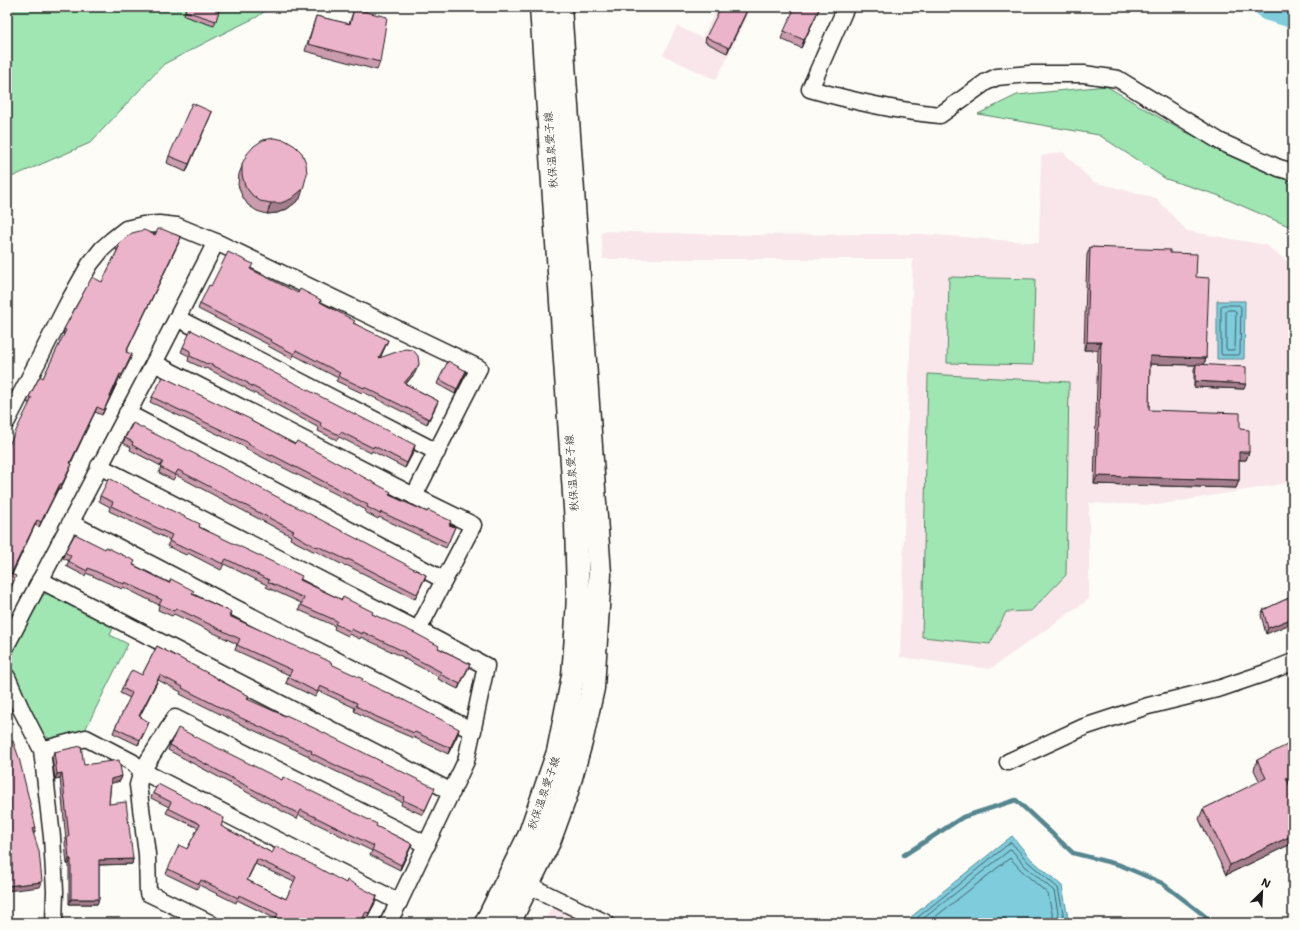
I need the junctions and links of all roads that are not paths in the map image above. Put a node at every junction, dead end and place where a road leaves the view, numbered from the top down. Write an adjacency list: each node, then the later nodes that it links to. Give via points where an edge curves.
1 (541, 7): 31 (main road, 秋保温泉愛子線, via 576,523 576,635 573,676 558,752 529,836)
2 (560, 7): 26 (main road, 秋保温泉愛子線, via 600,574 593,688 581,742 551,836)
3 (846, 7): 4 (street, via 810,88 833,96 940,116 986,82 997,77 1084,74 1118,79 1221,142)
4 (1293, 172)
5 (216, 242): 6 (street); 9 (street, via 177,226 159,224 126,229 112,240 90,264 71,296); 10 (street, via 479,368)
6 (177, 318): 7 (street); 10 (street)
7 (154, 363): 8 (street); 12 (street)
8 (127, 413): 11 (street); 15 (street)
9 (7, 421)
10 (436, 452): 12 (street)
11 (99, 466): 13 (street); 16 (street)
12 (414, 496): 15 (street, via 473,525)
13 (71, 523): 14 (street); 20 (street)
14 (40, 580): 17 (street); 24 (street)
15 (444, 580): 16 (street)
16 (418, 630): 20 (street, via 486,666)
17 (7, 644)
18 (1293, 662): 22 (street, via 1221,688 1148,706 1084,727)
19 (7, 677): 21 (street)
20 (473, 731): 24 (street, via 466,761)
21 (42, 750): 23 (street, via 86,738 132,762); 28 (street, via 52,837)
22 (1008, 762)
23 (142, 771): 25 (street, via 175,718); 27 (street); 29 (street, via 138,785 147,854 148,893)
24 (452, 792): 25 (street)
25 (426, 845): 27 (street)
26 (528, 885): 32 (main road, 秋保温泉愛子線); 33 (street)
27 (399, 902): 30 (street)
28 (54, 923)
29 (210, 923)
30 (388, 923)
31 (486, 923)
32 (509, 923)
33 (606, 923)

